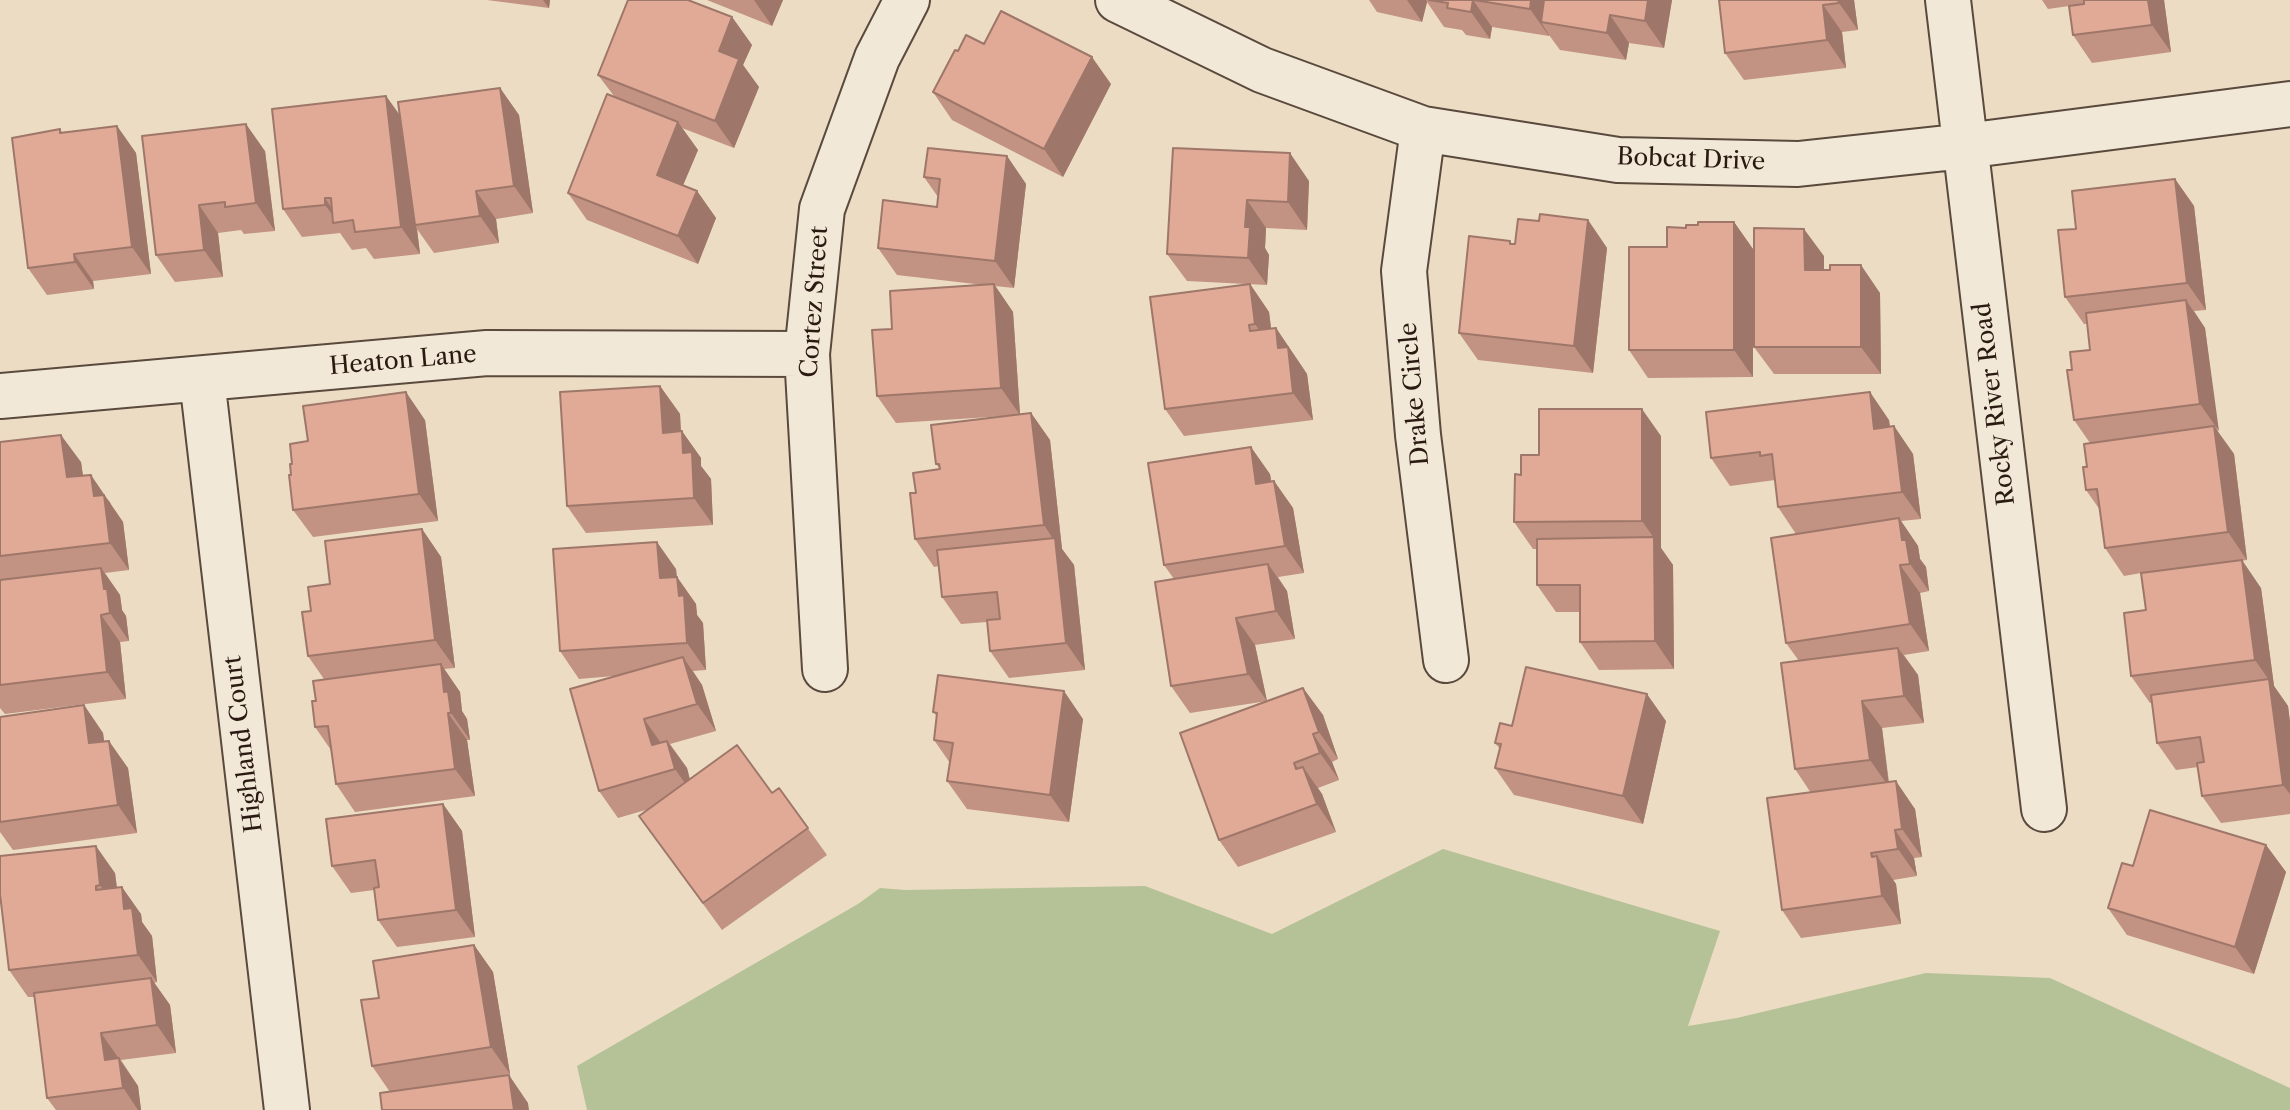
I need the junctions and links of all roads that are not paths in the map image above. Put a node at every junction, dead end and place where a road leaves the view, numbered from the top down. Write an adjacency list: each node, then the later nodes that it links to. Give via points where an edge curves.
1 (907, 0): 7 (street, Cortez Street, via 877,58 822,209)
2 (1118, 0): 5 (street, Bobcat Drive, via 1262,70)
3 (1948, 0): 6 (street, Rocky River Road)
4 (2290, 104): 6 (street, Bobcat Drive)
5 (1423, 129): 6 (street, Bobcat Drive, via 1618,160 1798,164); 10 (street, Drake Circle, via 1404,271)
6 (1965, 146): 12 (street, Rocky River Road)
7 (807, 354): 8 (street, Heaton Lane, via 487,353); 11 (street, Cortez Street)
8 (202, 379): 9 (street, Heaton Lane); 13 (street, Highland Court)
9 (0, 396)
10 (1446, 660)
11 (825, 669)
12 (2044, 809)
13 (287, 1110)

